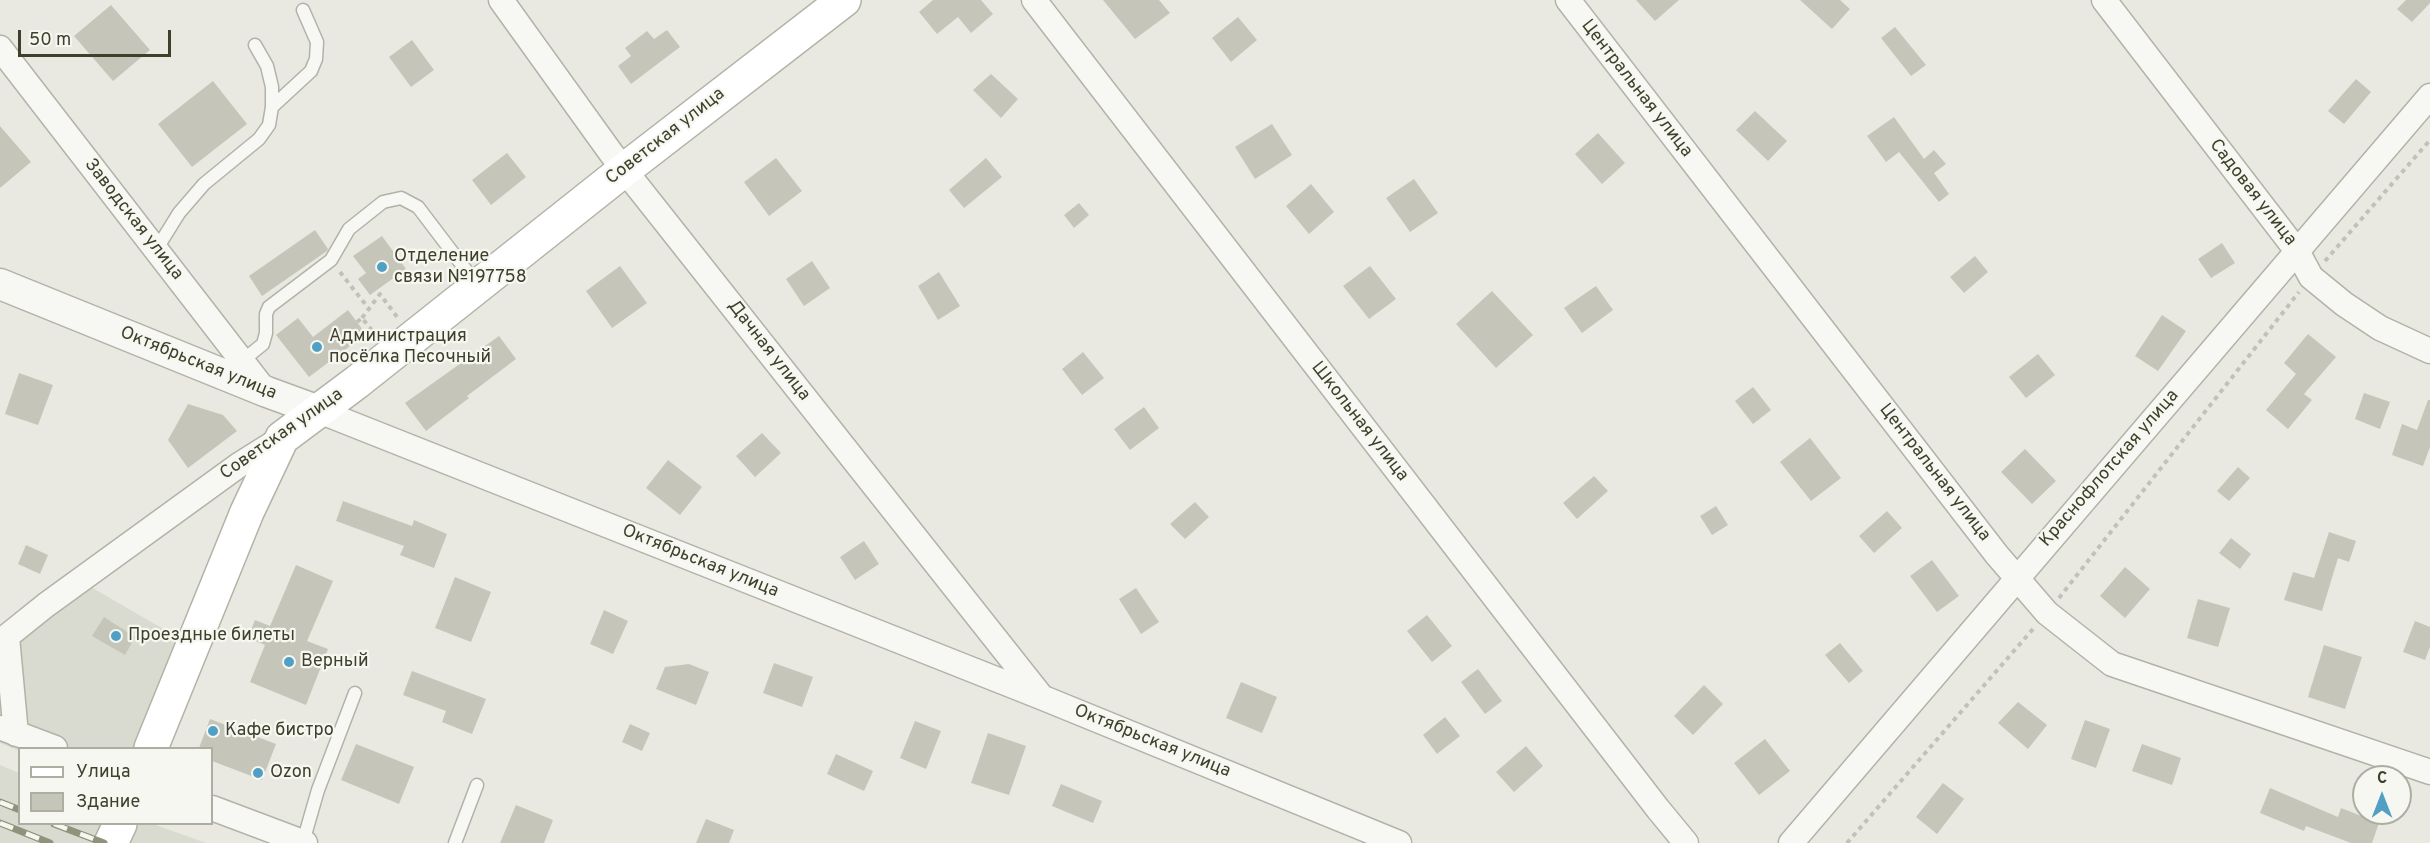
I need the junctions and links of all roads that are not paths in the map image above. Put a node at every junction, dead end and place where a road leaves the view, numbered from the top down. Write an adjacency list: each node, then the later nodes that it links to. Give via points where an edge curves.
1 (501, 0): 11 (street, Дачная улица)
2 (844, 0): 11 (main road, Советская улица)
3 (1034, 0): 36 (street, Школьная улица)
4 (1568, 0): 21 (street, Центральная улица)
5 (2104, 0): 13 (street, Садовая улица)
6 (303, 10): 10 (lane, via 316,42 316,58 311,71)
7 (255, 45): 10 (lane, via 267,66)
8 (0, 48): 12 (street, Заводская улица)
9 (2430, 96): 13 (street, Краснофлотская улица)
10 (272, 107): 12 (lane, via 269,125 259,139 204,184)
11 (624, 170): 15 (main road, Советская улица); 24 (street, Дачная улица)
12 (156, 249): 17 (street, Заводская улица)
13 (2297, 251): 16 (street, Садовая улица, via 2311,277 2344,304 2380,328); 21 (street, Краснофлотская улица)
14 (0, 284): 18 (street, Октябрьская улица)
15 (478, 286): 17 (lane, via 418,207 401,198 383,202 349,229 331,260 269,307 262,345); 19 (main road, Советская улица)
16 (2430, 351)
17 (242, 361): 18 (street, Заводская улица)
18 (267, 393): 19 (street, Октябрьская улица)
19 (319, 411): 20 (main road, Советская улица); 24 (street, Октябрьская улица)
20 (282, 438): 22 (street, Советская улица, via 46,605); 27 (main road, via 247,512)
21 (2016, 579): 28 (street, Центральная улица, via 2048,613 2112,664); 37 (street, Краснофлотская улица)
22 (4, 640): 25 (street)
23 (355, 693): 33 (lane, via 318,790)
24 (1041, 697): 35 (street, Октябрьская улица)
25 (8, 730): 26 (street)
26 (53, 747)
27 (151, 747)
28 (2430, 772)
29 (477, 785): 34 (lane)
30 (213, 808): 33 (street)
31 (120, 825): 32 (main road)
32 (111, 843)
33 (304, 843)
34 (455, 843)
35 (1399, 843)
36 (1686, 843)
37 (1791, 843)

